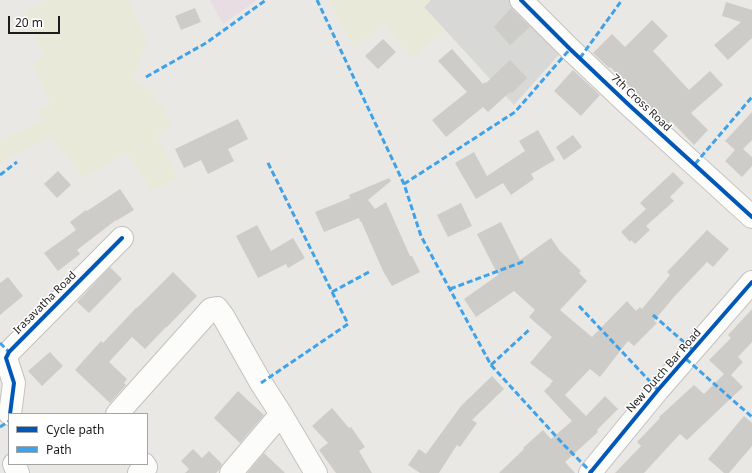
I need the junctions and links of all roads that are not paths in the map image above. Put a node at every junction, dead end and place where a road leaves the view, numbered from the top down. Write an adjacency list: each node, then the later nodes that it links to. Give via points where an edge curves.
1 (521, 0): 2 (street, 7th Cross Road, via 629,105)
2 (752, 217)
3 (122, 238): 5 (street, Irasavatha Road, via 9,352 6,358 14,383)
4 (752, 282): 12 (street, New Dutch Bar Road)
5 (10, 413)
6 (118, 413): 7 (street, via 211,309 217,308)
7 (281, 414): 10 (street); 11 (street)
8 (145, 465): 9 (street, via 146,467)
9 (139, 473)
10 (231, 473)
11 (316, 473)
12 (590, 473)

